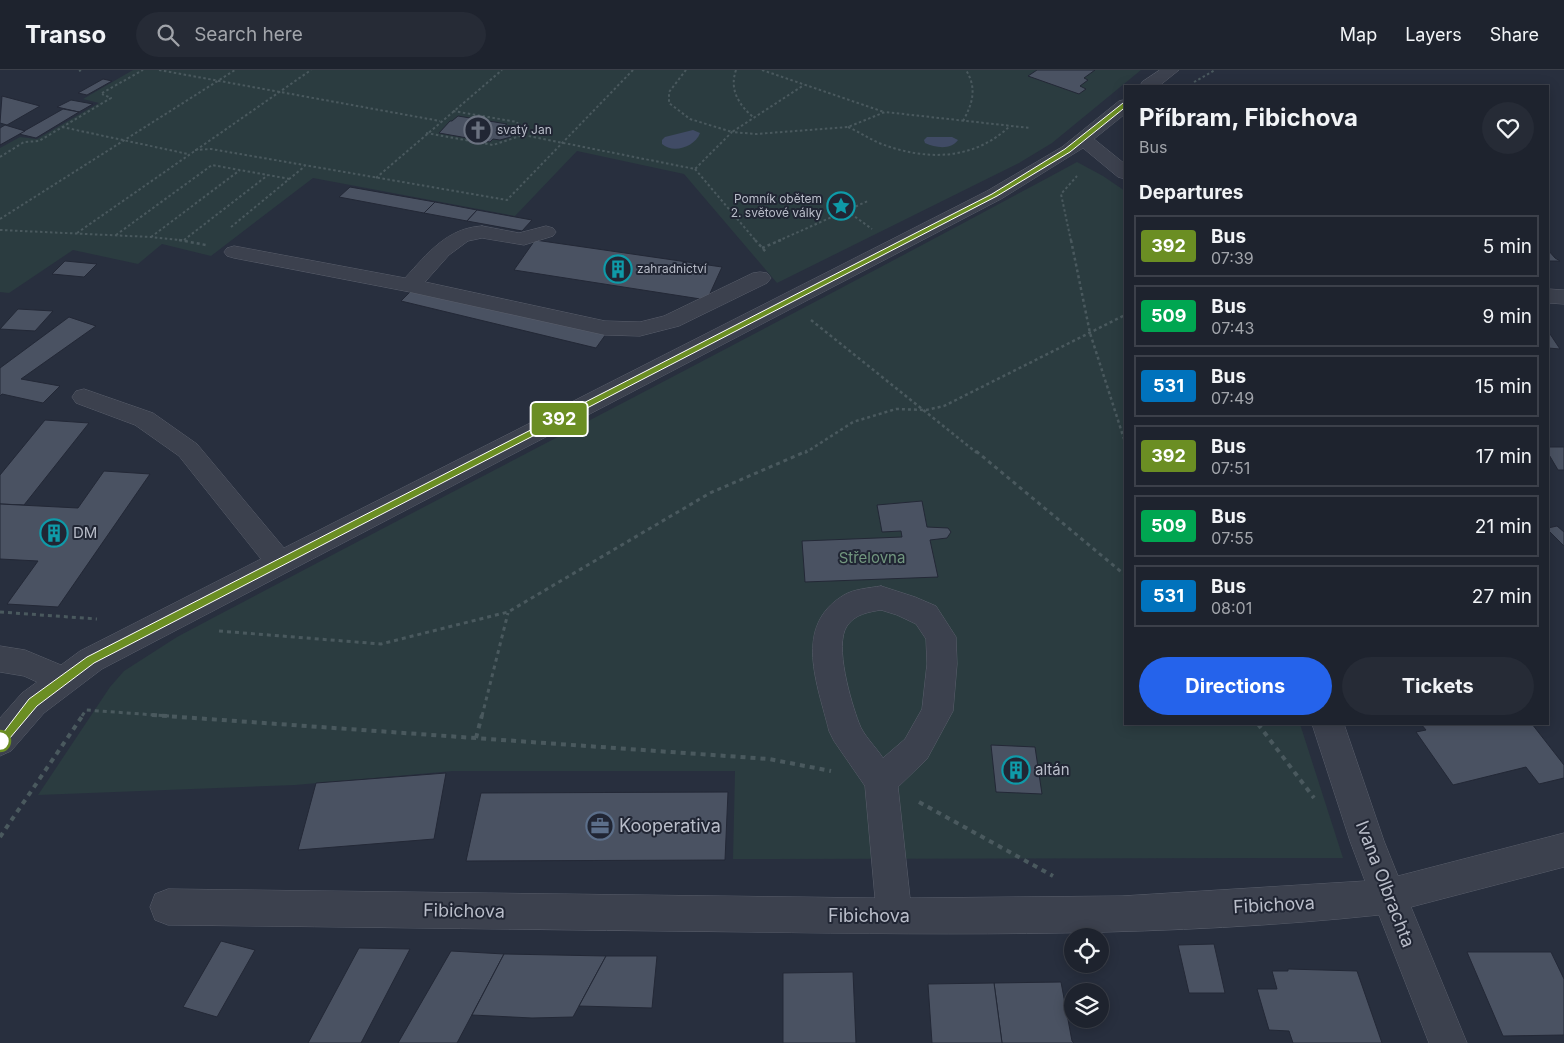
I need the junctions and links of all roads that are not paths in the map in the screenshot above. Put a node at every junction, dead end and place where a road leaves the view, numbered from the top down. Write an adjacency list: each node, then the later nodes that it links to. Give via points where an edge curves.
1 (1171, 70): 2 (street)
2 (1149, 85)
3 (1124, 106): 4 (street)
4 (1083, 139): 5 (street); 13 (street, via 994,195)
5 (1124, 173)
6 (546, 232): 9 (street, via 526,239 467,233 454,239)
7 (234, 252): 9 (street)
8 (760, 278): 9 (street, via 671,321 640,329 605,328)
9 (410, 285)
10 (1549, 296): 11 (street)
11 (1564, 297)
12 (84, 397): 13 (street, via 144,419 188,450)
13 (280, 563): 15 (street, via 156,624 91,660)
14 (0, 658): 15 (street, via 22,661)
15 (61, 681): 17 (street, via 33,703)
16 (1328, 725): 20 (street, Ivana Olbrachta)
17 (0, 741)
18 (881, 781): 18 (street, via 846,731 827,662 827,638 836,617 855,603 881,598 926,615 941,637 942,664 937,711 916,749); 22 (street)
19 (1564, 850): 20 (street, Fibichova)
20 (1388, 896): 22 (street, Fibichova, via 1122,914); 23 (street, Ivana Olbrachta)
21 (168, 907): 22 (street, Fibichova)
22 (894, 916)
23 (1448, 1043)

